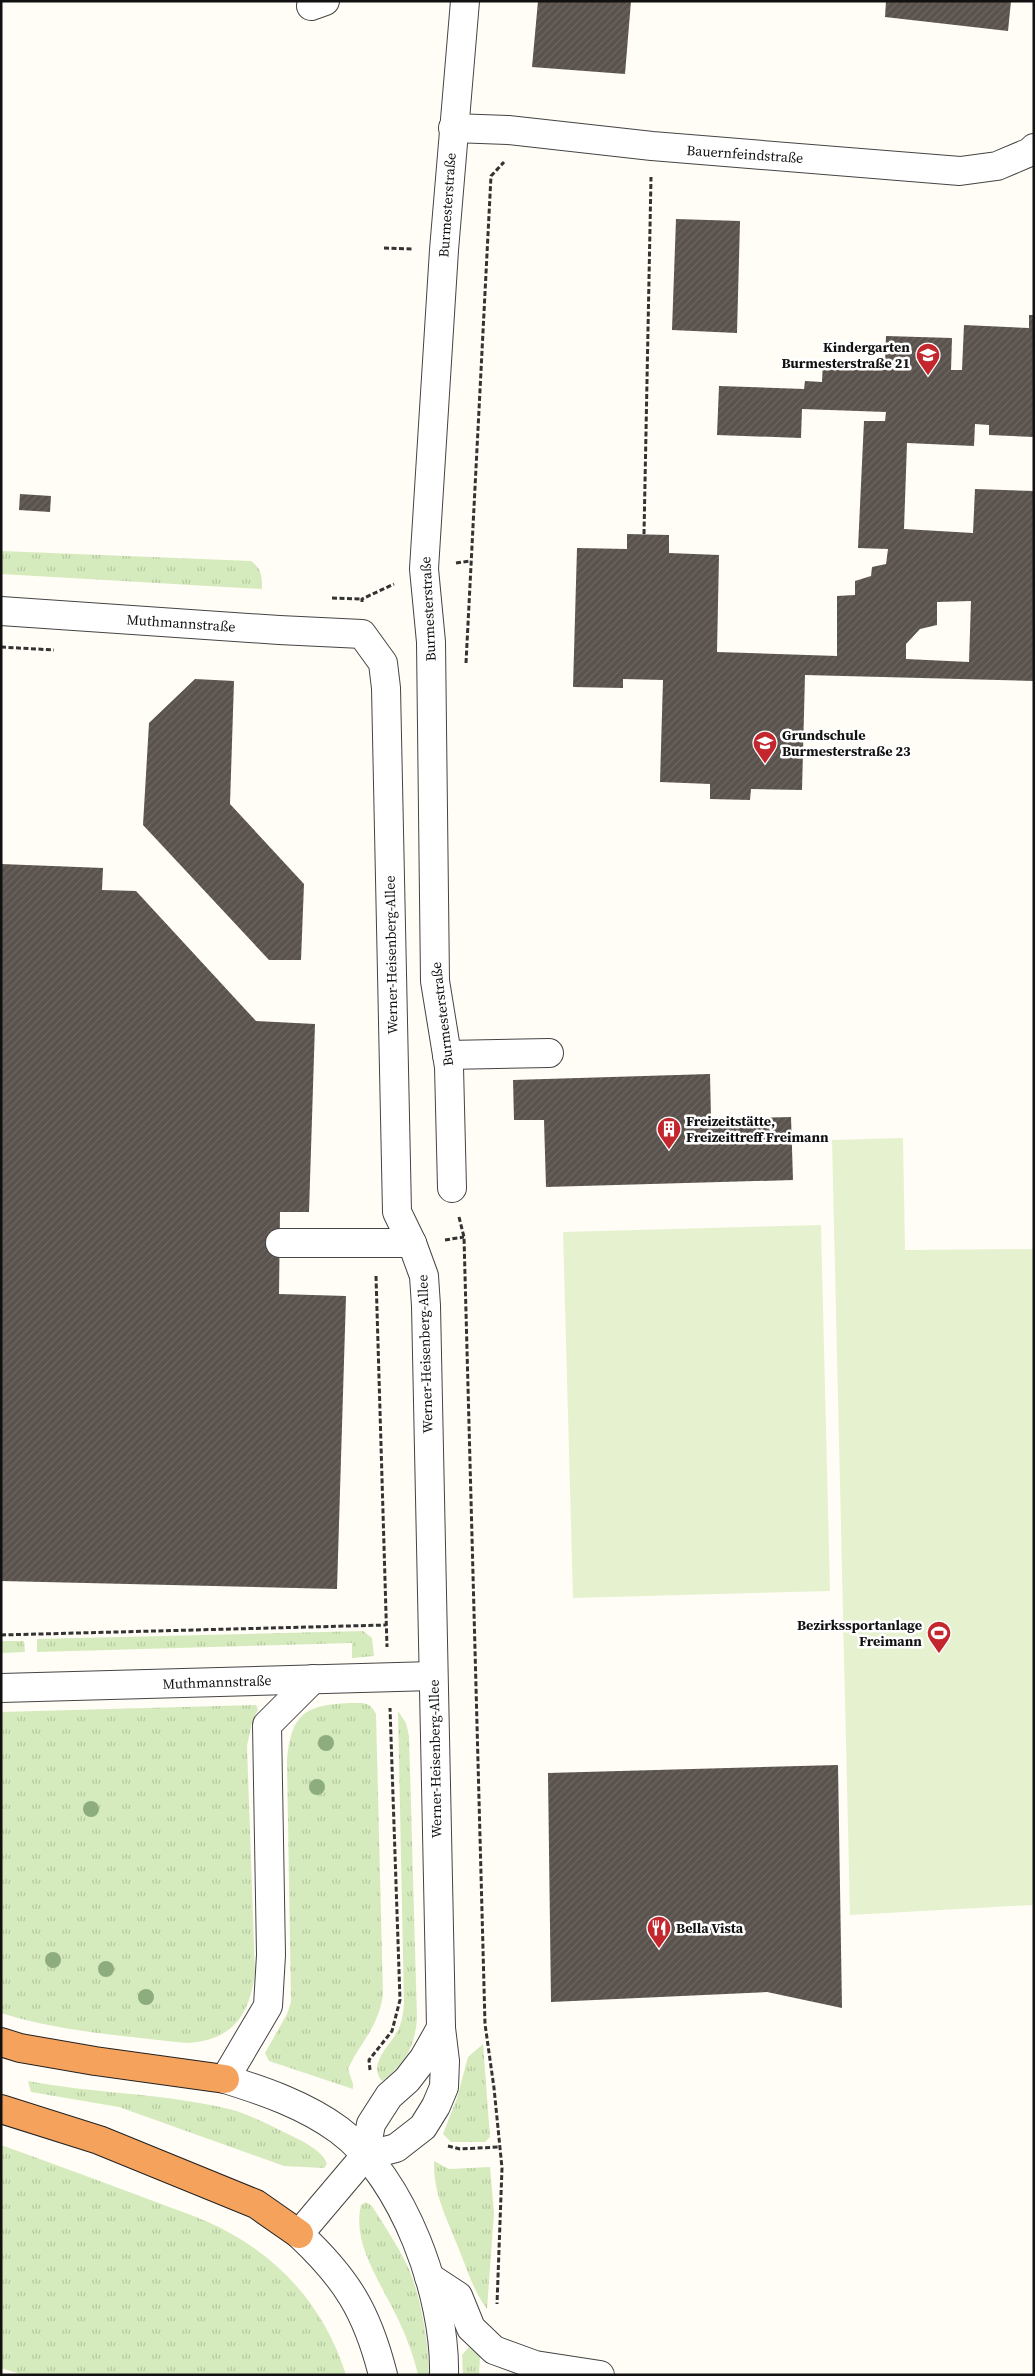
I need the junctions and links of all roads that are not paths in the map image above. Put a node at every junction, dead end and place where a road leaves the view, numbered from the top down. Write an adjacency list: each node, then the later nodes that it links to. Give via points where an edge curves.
1 (465, 1): 2 (street, Burmesterstraße)
2 (453, 128): 3 (street, Bauernfeindstraße, via 508,130 652,146 960,171 997,166); 7 (street, Burmesterstraße, via 424,569 431,642 435,981)
3 (1034, 148)
4 (1, 611): 5 (street, Muthmannstraße)
5 (362, 634): 10 (street, Werner-Heisenberg-Allee, via 383,663 386,688 396,1212)
6 (549, 1053): 7 (street)
7 (447, 1055): 8 (street, Burmesterstraße)
8 (452, 1188)
9 (280, 1243): 10 (street)
10 (412, 1243): 11 (street, Werner-Heisenberg-Allee, via 424,1276 426,1306)
11 (433, 1676): 12 (street, Muthmannstraße); 14 (street, Werner-Heisenberg-Allee)
12 (313, 1679): 13 (street, Muthmannstraße); 16 (street, via 267,1724 271,1955 268,2006)
13 (1, 1688)
14 (441, 2028): 18 (street, via 424,2058 389,2096 371,2124); 18 (street, Werner-Heisenberg-Allee, via 444,2087 436,2106 422,2127 396,2148)
15 (1, 2042): 16 (highway, via 86,2059)
16 (225, 2079): 18 (street, via 262,2091 313,2114 340,2131)
17 (1, 2109): 19 (highway, via 99,2140 256,2204)
18 (365, 2156): 19 (street); 20 (street, via 391,2189 416,2237)
19 (298, 2234): 21 (street, via 341,2277 377,2352)
20 (429, 2277): 22 (street, via 442,2325); 23 (street, via 458,2296 471,2328 494,2350 535,2366)
21 (382, 2375)
22 (444, 2375)
23 (600, 2375)

